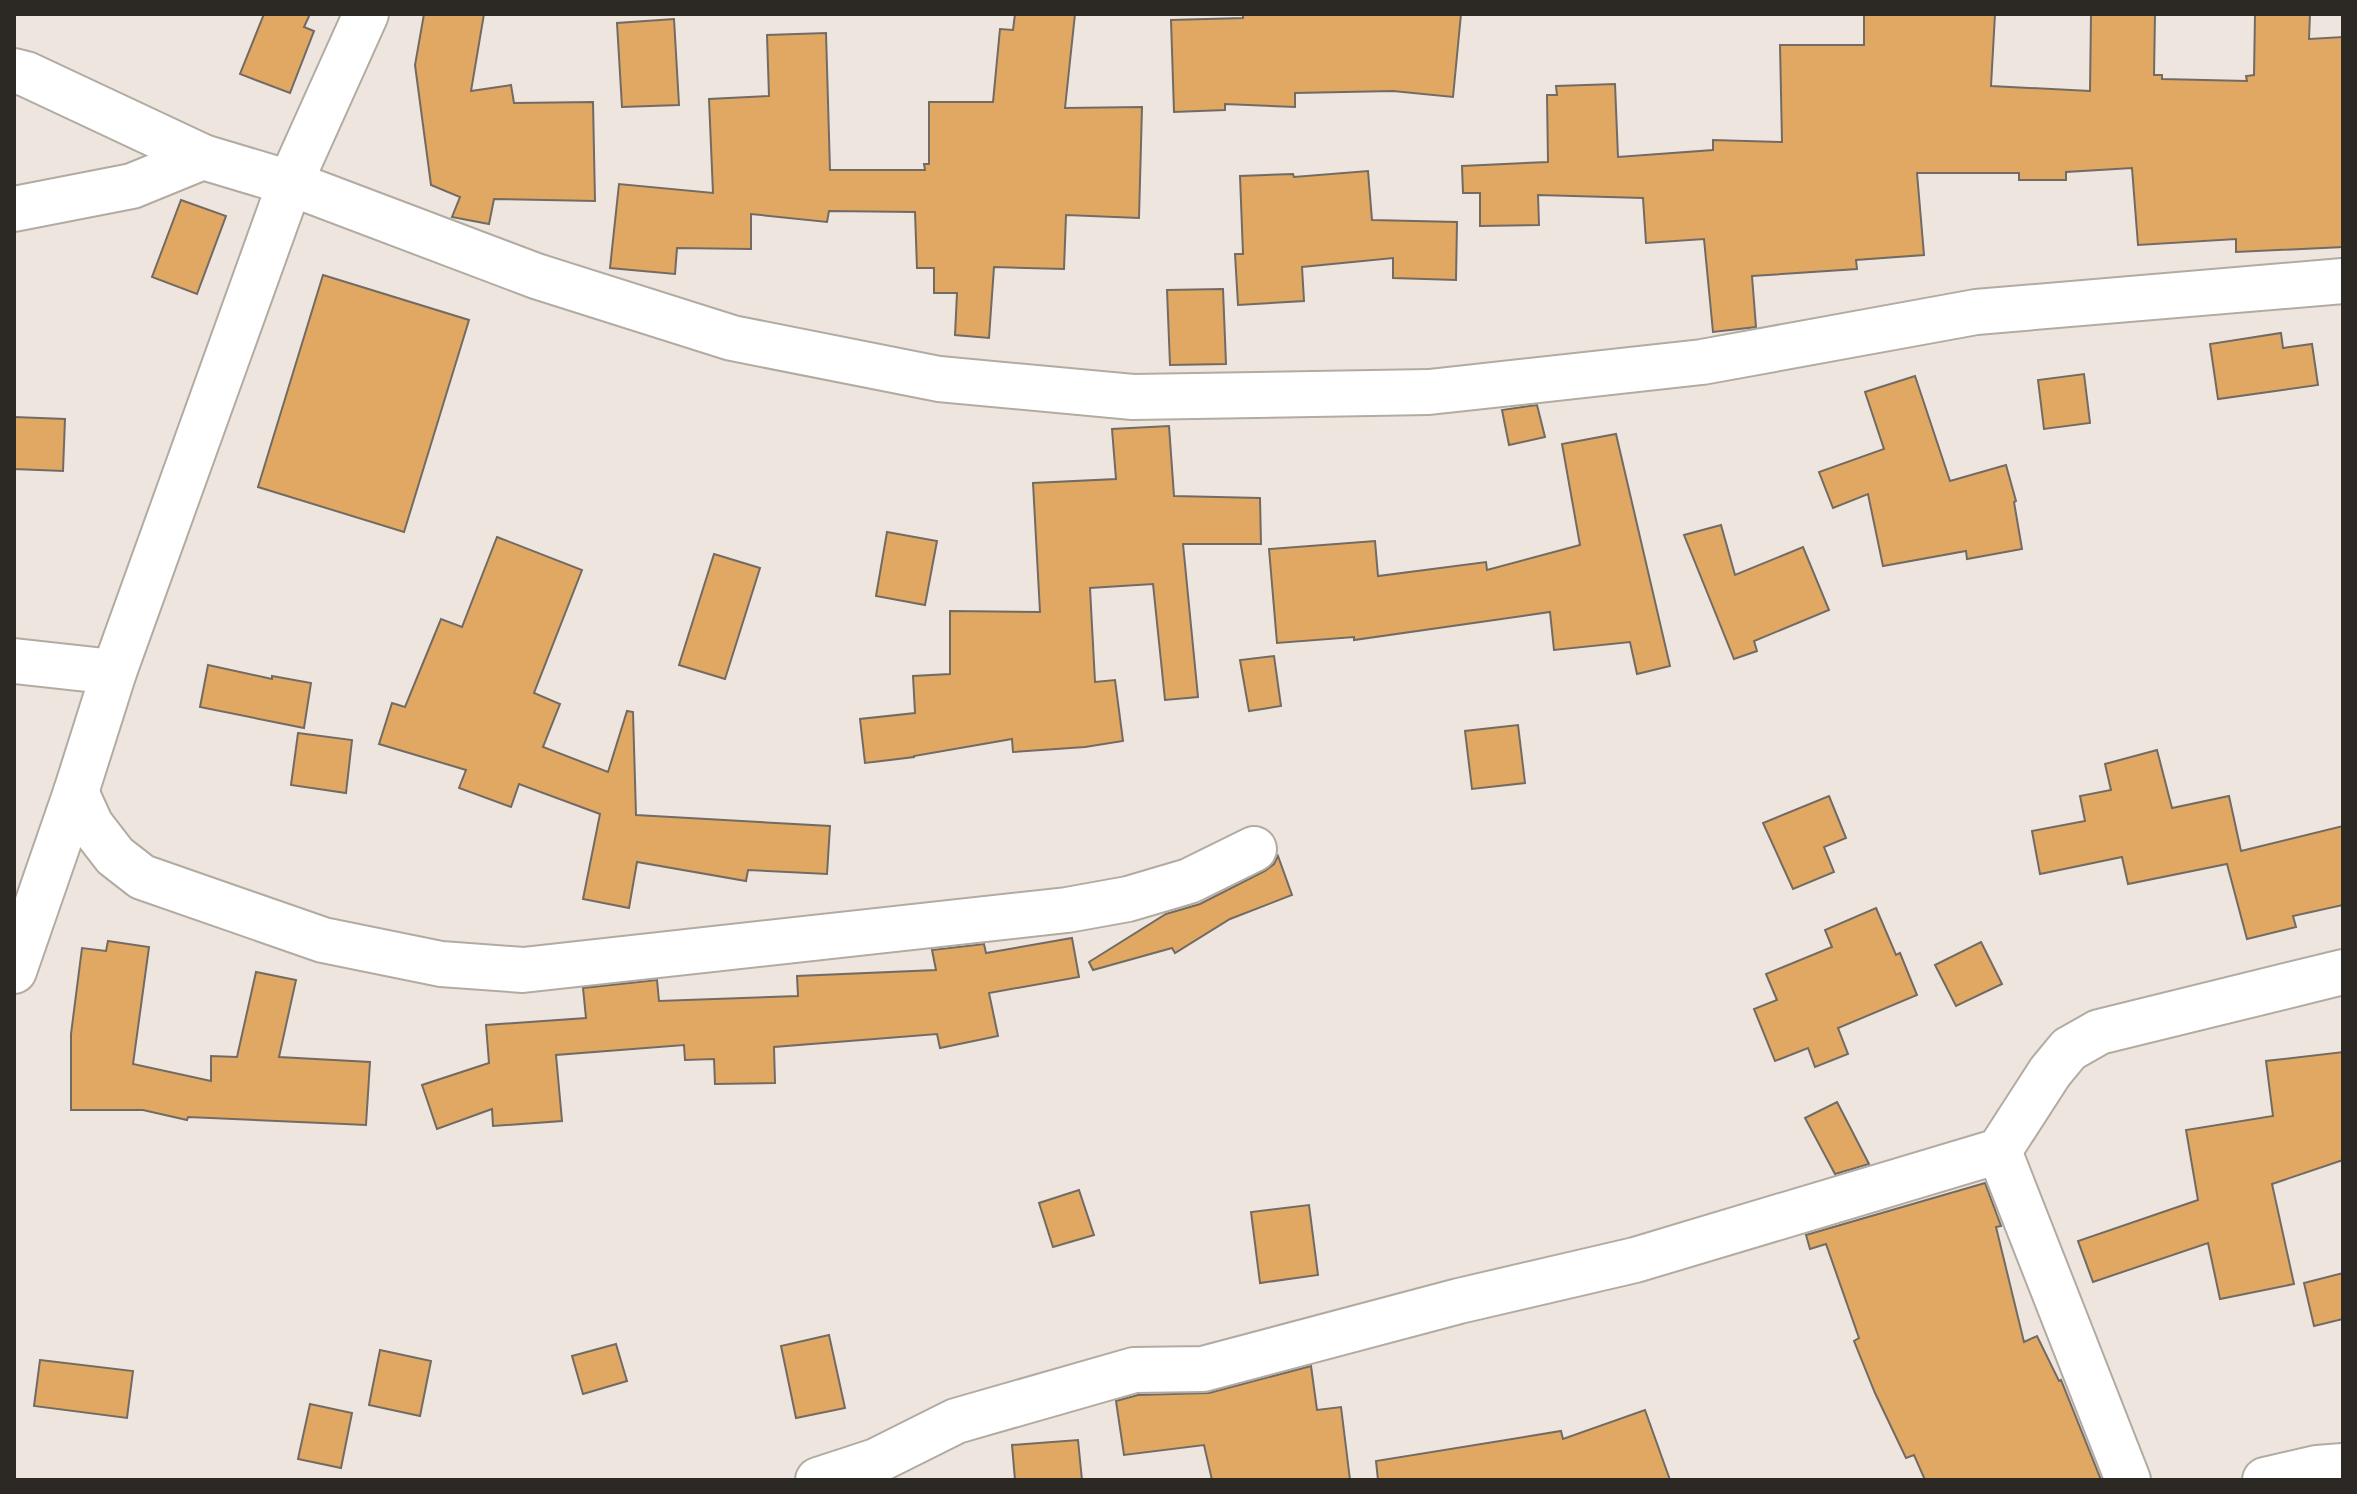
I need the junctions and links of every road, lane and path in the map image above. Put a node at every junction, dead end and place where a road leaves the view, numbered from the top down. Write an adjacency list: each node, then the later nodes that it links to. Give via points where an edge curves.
1 (366, 14): 4 (street)
2 (14, 71): 3 (street)
3 (203, 157): 4 (street); 5 (street, via 132,186)
4 (290, 183): 6 (street, via 536,276 732,338 939,379 1133,397 1429,392 1702,362 1976,312); 8 (street)
5 (14, 209)
6 (2343, 281)
7 (14, 661): 8 (street)
8 (114, 672): 9 (street)
9 (76, 792): 10 (street, via 91,825 115,856 142,877 323,940 441,964 523,970 1067,910 1189,881); 11 (street)
10 (1254, 849)
11 (14, 971)
12 (2343, 972): 13 (street, via 2099,1032 2059,1060)
13 (1999, 1151): 15 (street, via 1635,1260 1203,1369 1134,1370 956,1421 876,1461); 16 (street)
14 (2343, 1466): 17 (street)
15 (818, 1480)
16 (2128, 1480)
17 (2265, 1480)

